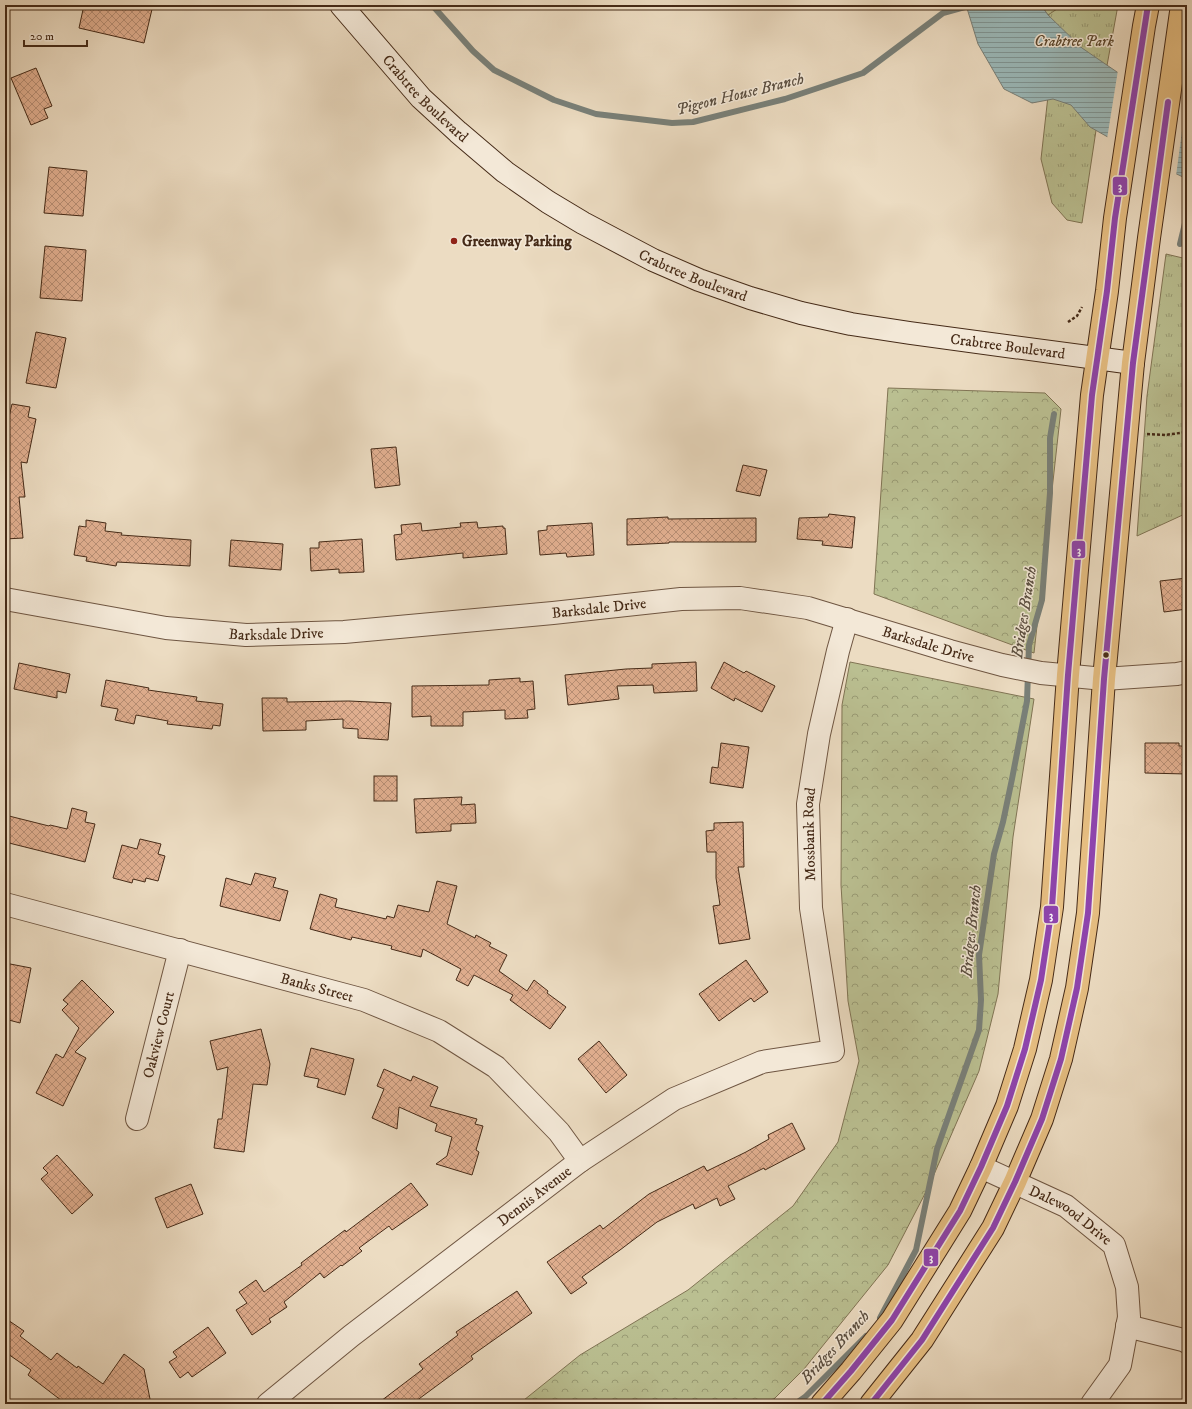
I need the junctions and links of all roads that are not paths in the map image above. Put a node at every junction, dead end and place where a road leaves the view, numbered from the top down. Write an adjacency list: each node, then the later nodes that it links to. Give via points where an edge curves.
1 (341, 5): 4 (street, Crabtree Boulevard, via 421,98 505,172 582,223 653,260 750,298 851,324)
2 (1148, 5): 4 (main road)
3 (1182, 5): 5 (main road)
4 (1096, 358): 5 (street, Crabtree Boulevard); 9 (main road)
5 (1134, 363): 10 (main road)
6 (5, 599): 7 (street, Barksdale Drive, via 166,628 246,635 344,632 681,599 740,598 808,608)
7 (847, 619): 9 (street, Barksdale Drive, via 1002,665); 13 (street, Mossbank Road, via 819,734 808,804 812,908)
8 (1187, 672): 10 (street, Barksdale Drive)
9 (1068, 676): 10 (street, Barksdale Drive); 16 (main road, via 1052,907 1041,980 1021,1063 1007,1106)
10 (1104, 679): 17 (main road, via 1088,913 1077,988 1061,1059 1042,1119)
11 (5, 904): 12 (street, Banks Street)
12 (180, 950): 14 (street, Oakview Court); 15 (street, Banks Street, via 364,1000 439,1031 496,1067 559,1132)
13 (833, 1051): 15 (street, Dennis Avenue, via 762,1062 674,1099)
14 (137, 1119)
15 (580, 1161): 20 (street, Dennis Avenue, via 351,1336)
16 (981, 1167): 17 (street, Dalewood Drive); 21 (main road, via 960,1211 892,1320)
17 (1015, 1182): 18 (street, Dalewood Drive, via 1066,1206 1114,1245 1127,1287); 22 (main road, via 993,1228 922,1340)
18 (1127, 1326): 19 (street); 23 (street, Dalewood Drive, via 1120,1365)
19 (1187, 1342)
20 (268, 1404)
21 (822, 1404)
22 (871, 1404)
23 (1092, 1404)

